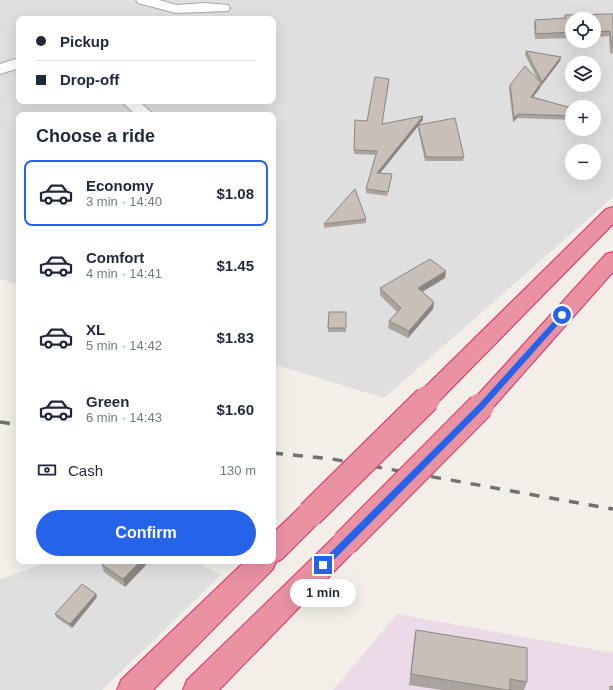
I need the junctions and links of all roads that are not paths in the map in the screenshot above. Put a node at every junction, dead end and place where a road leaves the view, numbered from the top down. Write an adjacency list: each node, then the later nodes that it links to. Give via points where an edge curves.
1 (143, 0): 3 (street, via 176,9)
2 (237, 0): 3 (street)
3 (223, 8): 4 (street)
4 (208, 16)
5 (16, 63): 6 (street)
6 (0, 69)
7 (133, 104): 8 (street)
8 (142, 112)
9 (613, 212): 11 (highway, bridge)
10 (613, 258): 14 (highway, bridge, via 481,406)
11 (276, 548)
12 (260, 564): 13 (highway)
13 (132, 690)
14 (198, 690)

